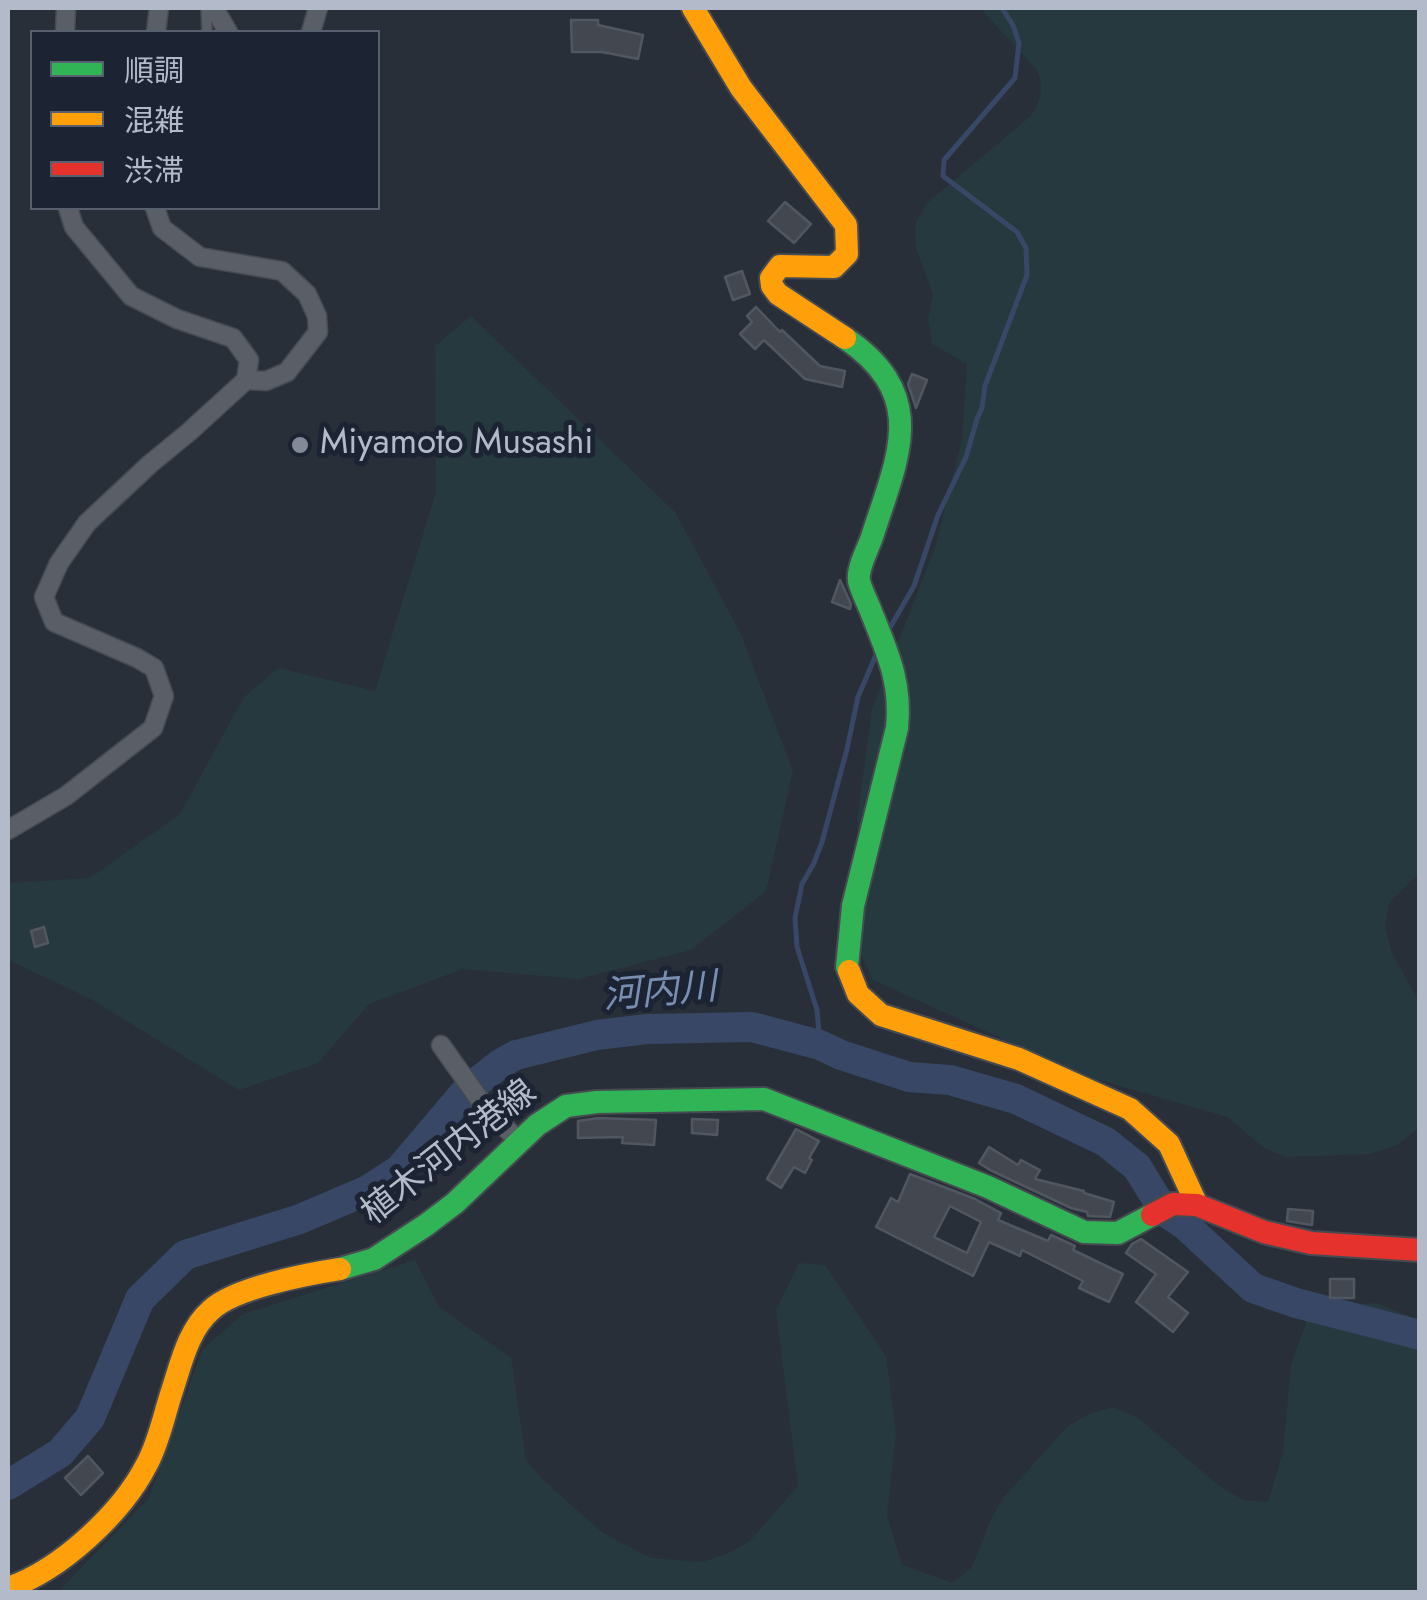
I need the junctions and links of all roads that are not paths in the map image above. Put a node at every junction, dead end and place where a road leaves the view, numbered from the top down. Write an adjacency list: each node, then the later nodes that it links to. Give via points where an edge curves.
1 (214, 8): 3 (street)
2 (693, 8): 10 (main road, via 741,88 846,225 848,254 834,267 780,266 772,286 859,348 886,375 900,406 900,452 858,578 895,671 900,702 853,906 847,968 858,994 881,1015 1018,1060 1130,1109 1169,1144)
3 (227, 30)
4 (69, 210): 6 (street, via 74,227 130,296 233,338 249,360)
5 (156, 210): 6 (street, via 162,228 200,257 282,271 307,294 318,332 287,372)
6 (246, 380): 7 (street, via 87,523 44,597 54,622 154,668 164,696 152,728 66,796)
7 (8, 830)
8 (441, 1045): 9 (street, via 487,1110)
9 (520, 1142): 10 (main road, 植木河内港線, via 566,1106 764,1099 1084,1232 1118,1233 1173,1204); 12 (main road, 植木河内港線, via 455,1203 374,1258 230,1297 213,1308 187,1348 149,1460 127,1497 62,1558)
10 (1198, 1206): 11 (main road, 植木河内港線, via 1311,1243)
11 (1420, 1250)
12 (8, 1588)

